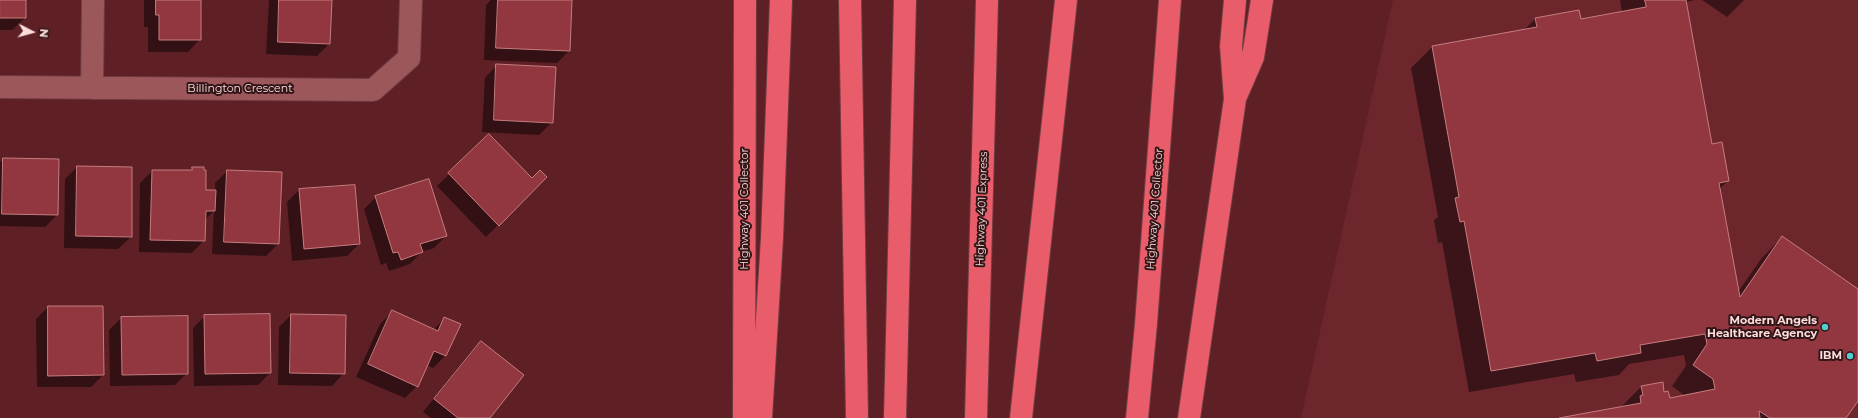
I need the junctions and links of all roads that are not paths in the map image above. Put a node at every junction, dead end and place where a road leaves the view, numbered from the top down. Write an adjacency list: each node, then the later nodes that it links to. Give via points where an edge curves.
1 (93, 0): 13 (street)
2 (412, 0): 13 (street, Billington Crescent, via 409,58 373,90)
3 (745, 0): 15 (highway, Highway 401 Collector)
4 (781, 0): 16 (highway, via 772,238)
5 (850, 0): 17 (highway)
6 (905, 0): 18 (highway)
7 (987, 0): 19 (highway, Highway 401 Express)
8 (1066, 0): 20 (highway)
9 (1170, 0): 21 (highway, Highway 401 Collector)
10 (1235, 0): 14 (highway, via 1231,46)
11 (1262, 0): 14 (highway, via 1253,57)
12 (0, 87): 13 (street, Billington Crescent)
13 (92, 88)
14 (1234, 99): 22 (highway)
15 (744, 418)
16 (761, 418)
17 (857, 418)
18 (894, 418)
19 (976, 418)
20 (1021, 418)
21 (1137, 418)
22 (1188, 418)

